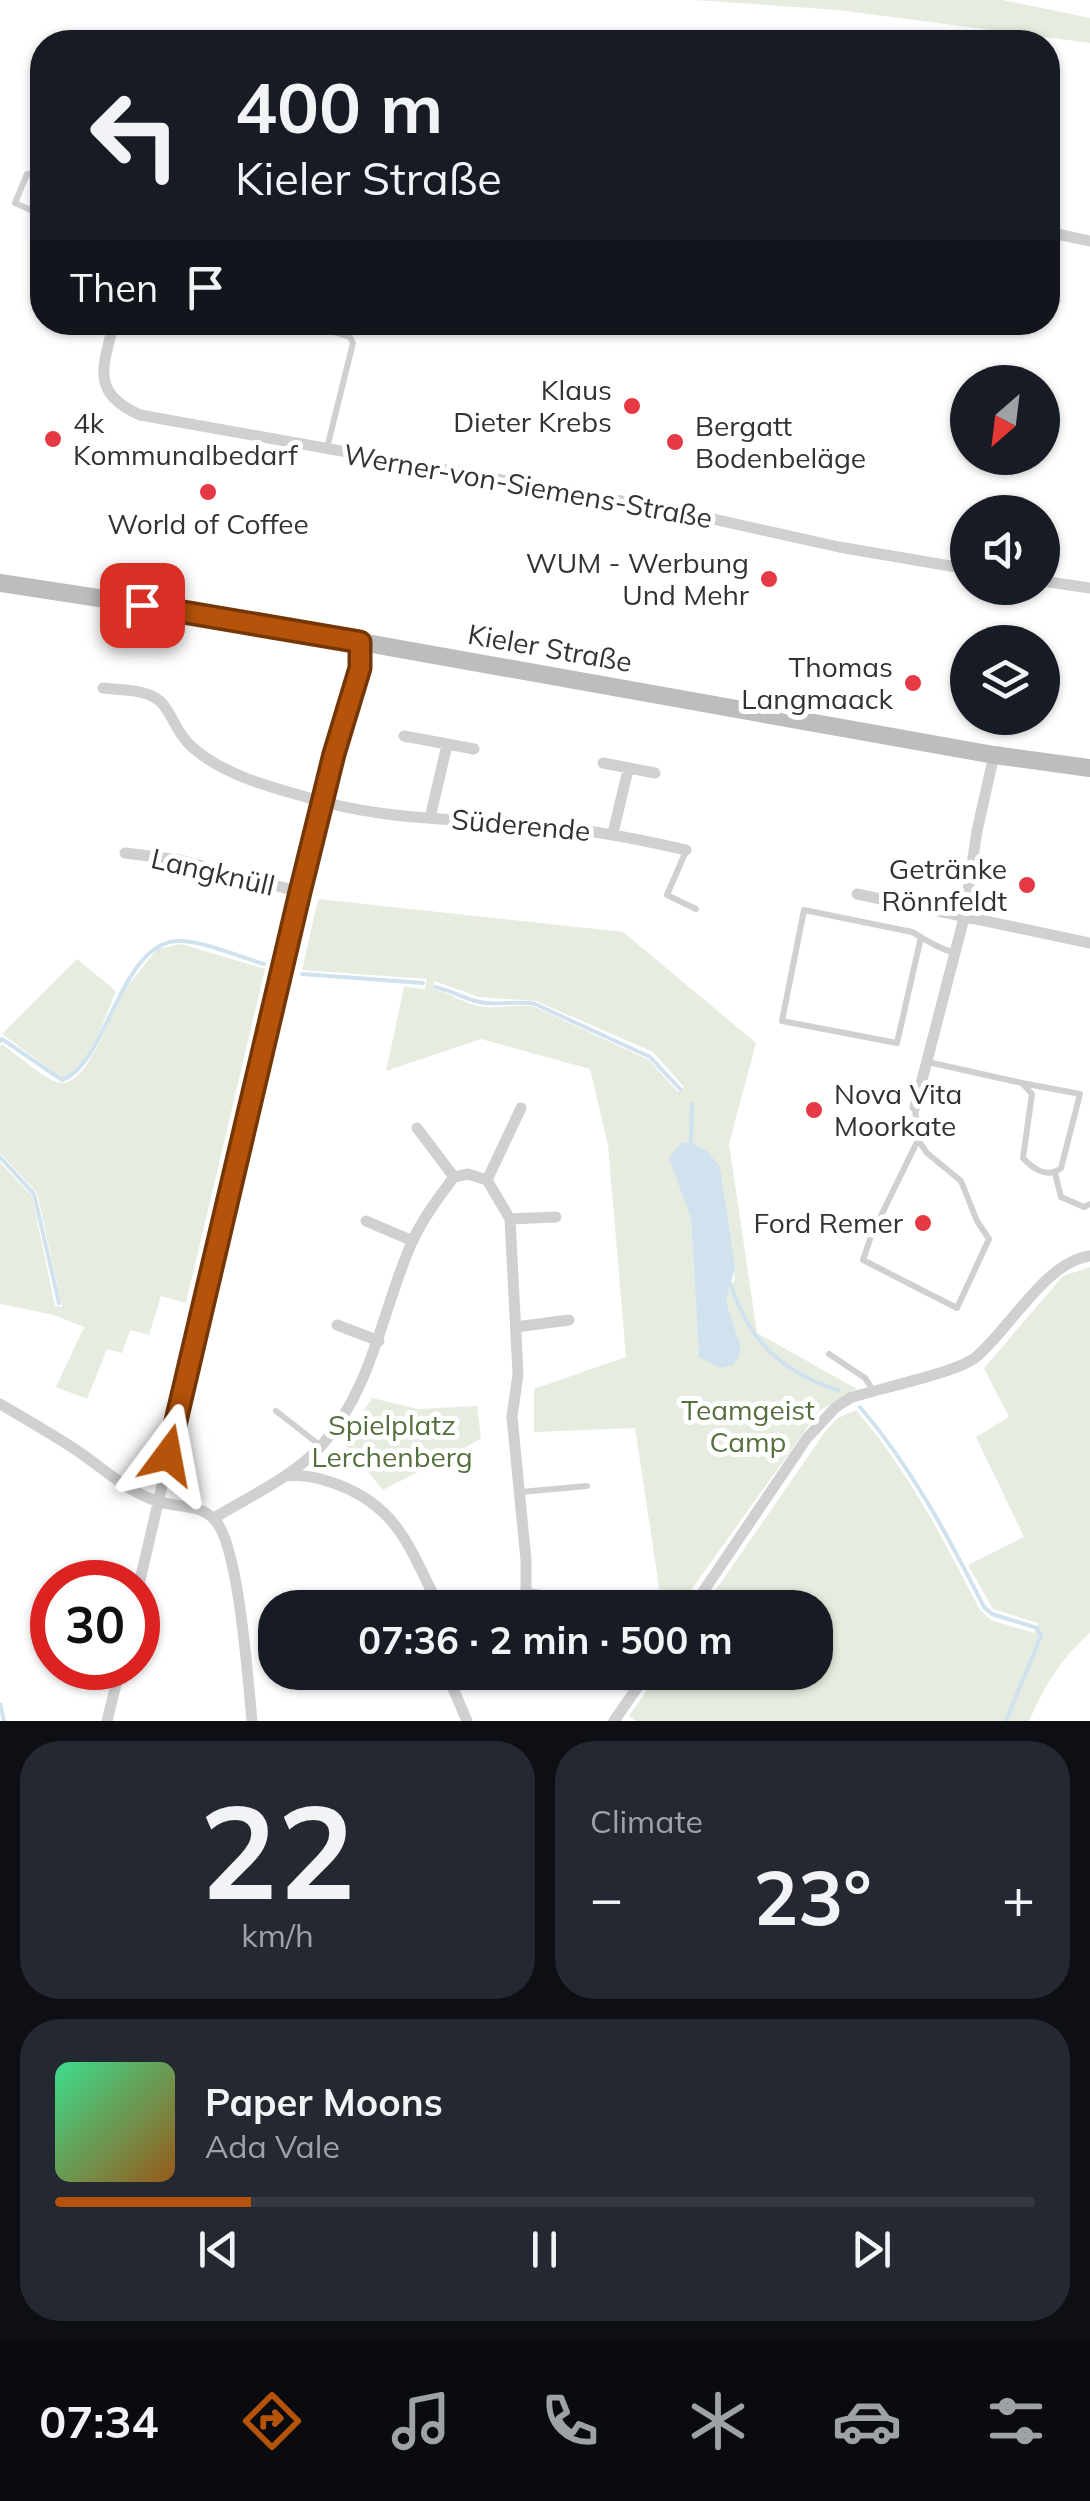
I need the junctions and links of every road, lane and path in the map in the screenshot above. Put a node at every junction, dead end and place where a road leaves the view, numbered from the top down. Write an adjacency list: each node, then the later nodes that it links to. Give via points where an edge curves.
1 (30, 175): 2 (lane, via 15,203)
2 (30, 210)
3 (1060, 235): 4 (street)
4 (1090, 241)
5 (111, 335): 7 (street, Werner-von-Siemens-Straße, via 102,368 108,394 119,406)
6 (341, 335): 7 (lane, via 354,343)
7 (326, 449): 8 (street, Werner-von-Siemens-Straße)
8 (950, 567)
9 (0, 584): 12 (street, Kieler Straße)
10 (1060, 584): 11 (street)
11 (1090, 588)
12 (360, 642): 17 (street, Kieler Straße); 22 (street, via 360,668)
13 (103, 688): 22 (street, Süderende, via 149,694 192,748 230,770)
14 (404, 736): 15 (street)
15 (447, 744): 16 (street); 23 (street, Süderende)
16 (474, 749)
17 (994, 756): 19 (street, Kieler Straße); 30 (street)
18 (603, 764): 20 (street)
19 (1090, 768)
20 (628, 770): 21 (street); 24 (street, Süderende)
21 (654, 773)
22 (323, 802): 23 (street, Süderende); 27 (street)
23 (430, 818): 24 (street, Süderende)
24 (613, 833): 25 (street, Süderende)
25 (686, 850): 29 (lane, via 667,895)
26 (126, 853): 27 (street, Langknüll)
27 (300, 892): 61 (street)
28 (857, 894): 30 (street)
29 (696, 909)
30 (964, 918): 32 (street); 33 (street)
31 (921, 937): 31 (lane, via 804,910 782,1021 897,1043); 33 (lane)
32 (1090, 942)
33 (955, 952): 34 (street)
34 (927, 1062): 35 (lane); 36 (street)
35 (1022, 1083): 40 (lane, via 1032,1094 1023,1158); 40 (lane, via 1080,1094)
36 (915, 1107): 39 (lane)
37 (521, 1108): 42 (street)
38 (417, 1128): 41 (street)
39 (918, 1140): 39 (lane, via 961,1181 989,1239 957,1308 863,1260)
40 (1056, 1173): 43 (lane, via 1061,1197)
41 (454, 1177): 42 (street); 47 (street)
42 (487, 1180): 45 (street)
43 (1090, 1204)
44 (556, 1216): 45 (street)
45 (510, 1219): 51 (street)
46 (366, 1221): 47 (street)
47 (413, 1241): 52 (street)
48 (1090, 1256): 54 (street, via 1076,1257 1054,1274 974,1359)
49 (569, 1320): 51 (street)
50 (337, 1325): 52 (street)
51 (516, 1327): 60 (street, via 512,1417)
52 (379, 1341): 57 (street)
53 (829, 1354): 54 (lane)
54 (873, 1390): 66 (street, via 835,1408 814,1430)
55 (0, 1404): 61 (street)
56 (276, 1411): 57 (lane)
57 (321, 1446): 58 (street)
58 (285, 1476): 62 (street); 64 (street, via 318,1478 378,1503)
59 (587, 1486): 60 (lane)
60 (520, 1492): 65 (street)
61 (157, 1502): 62 (street, via 187,1504); 63 (street)
62 (214, 1518): 71 (street, via 227,1538)
63 (144, 1560)
64 (431, 1590)
65 (526, 1590)
66 (704, 1590)
67 (115, 1690): 70 (street)
68 (456, 1690): 72 (street)
69 (636, 1690): 73 (street)
70 (108, 1721)
71 (252, 1721)
72 (466, 1721)
73 (614, 1721)

